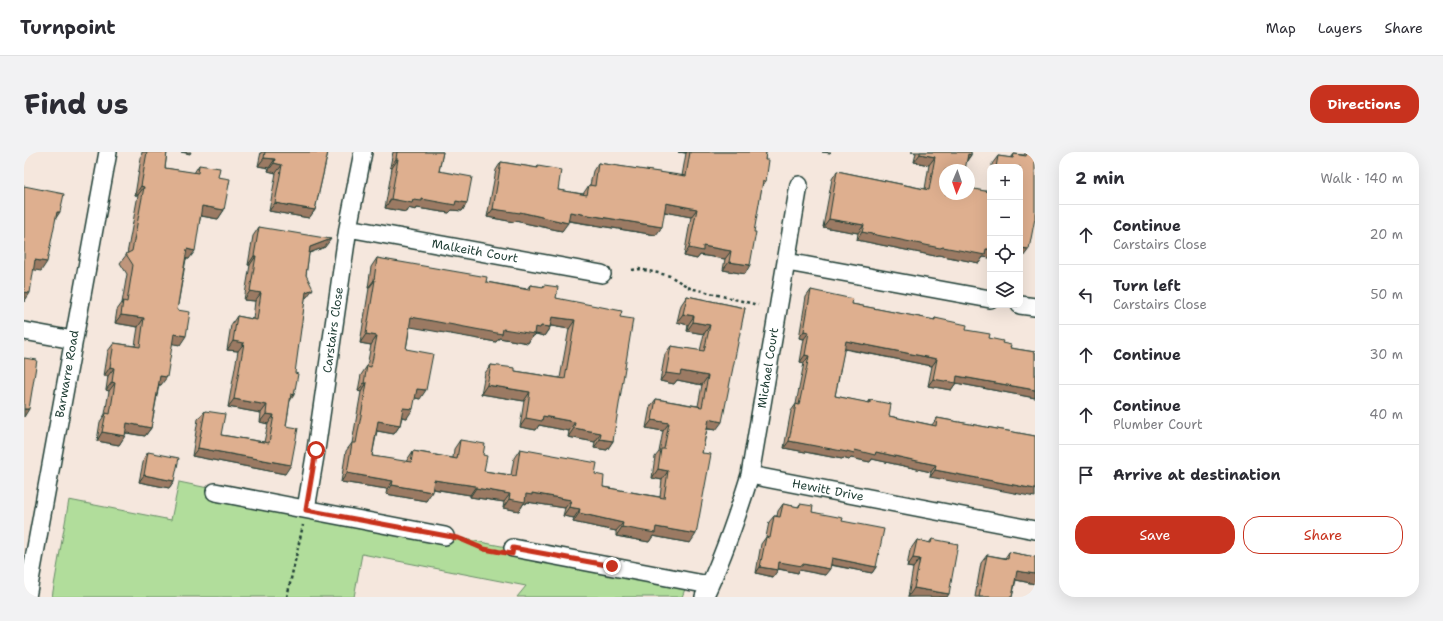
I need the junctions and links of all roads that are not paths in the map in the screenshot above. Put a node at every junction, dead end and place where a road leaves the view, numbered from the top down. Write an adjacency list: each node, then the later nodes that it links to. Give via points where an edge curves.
1 (108, 152): 11 (street, Barwarre Road)
2 (363, 152): 4 (street, Carstairs Close)
3 (799, 186): 5 (street, Michael Court)
4 (348, 228): 6 (street, Malkeith Court); 14 (street, Carstairs Close)
5 (787, 262): 7 (street); 12 (street, Michael Court)
6 (602, 274)
7 (987, 298)
8 (1023, 305): 9 (street)
9 (1035, 307)
10 (24, 331): 11 (street)
11 (74, 340): 19 (street, Barwarre Road)
12 (750, 475): 15 (street, Hewitt Drive); 18 (street, via 733,527)
13 (215, 492): 14 (street)
14 (306, 510): 16 (street)
15 (1035, 530)
16 (444, 536)
17 (513, 548): 18 (street)
18 (707, 591)
19 (27, 597)

